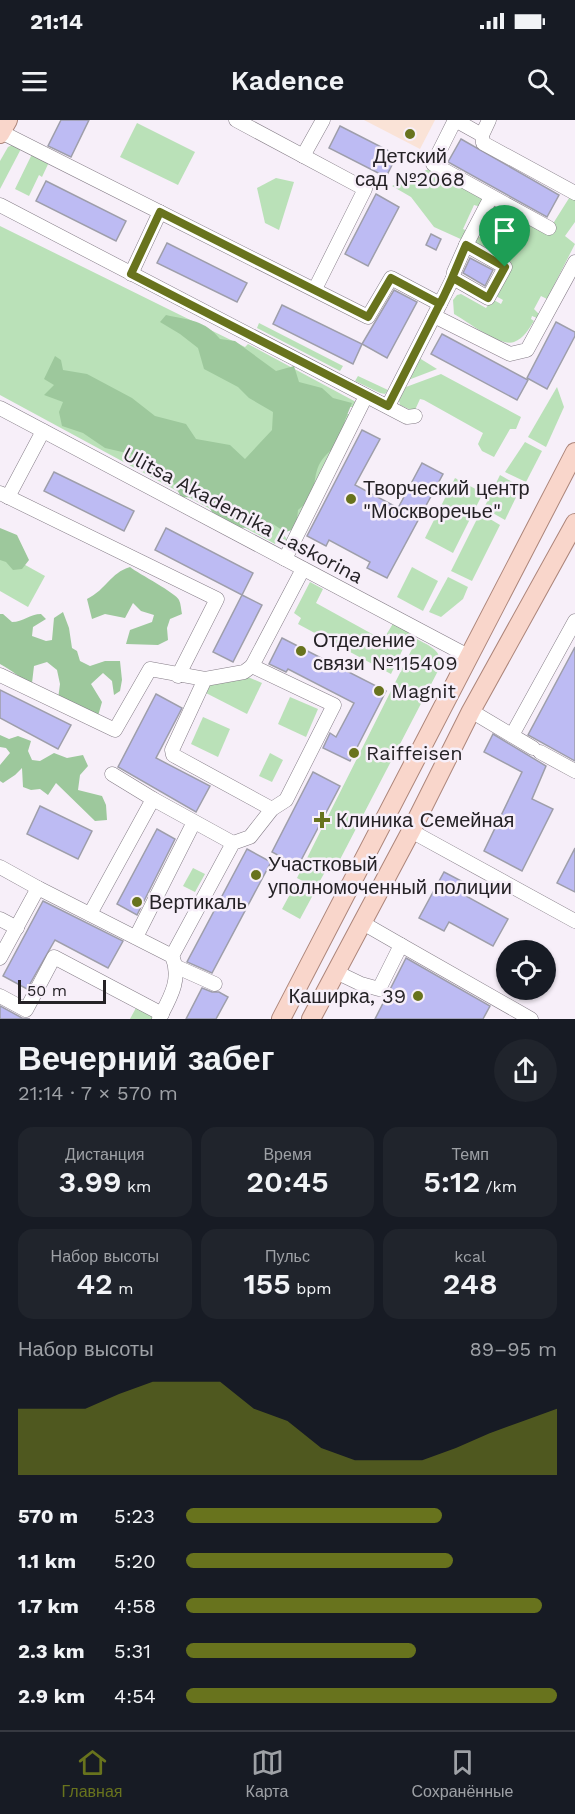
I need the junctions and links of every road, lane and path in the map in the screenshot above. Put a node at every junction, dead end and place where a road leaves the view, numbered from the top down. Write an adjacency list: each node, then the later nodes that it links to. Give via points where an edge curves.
1 (236, 120): 6 (street)
2 (323, 120): 6 (street)
3 (489, 120): 5 (street)
4 (3, 129): 11 (street)
5 (482, 135): 8 (street, via 483,143); 9 (street, via 455,120 433,164)
6 (303, 156): 17 (street, via 365,189)
7 (575, 177): 8 (street)
8 (572, 192)
9 (491, 197): 12 (street); 13 (street)
10 (0, 205): 15 (street)
11 (160, 212): 15 (street); 17 (street)
12 (549, 228)
13 (466, 245): 16 (street); 16 (street, via 505,267 488,298)
14 (575, 262): 18 (street, via 527,350 510,354)
15 (131, 274): 19 (street)
16 (453, 278): 18 (street)
17 (315, 289): 18 (street, via 368,317 391,278)
18 (437, 310): 20 (street)
19 (366, 396): 20 (street); 27 (street)
20 (388, 406): 22 (street, via 407,417)
21 (0, 408): 23 (street, Ulitsa Akademika Laskorina)
22 (415, 416)
23 (43, 431): 25 (street); 27 (street, Ulitsa Akademika Laskorina)
24 (575, 452): 30 (main road)
25 (4, 495): 33 (street, via 217,599)
26 (575, 523): 35 (main road)
27 (285, 559): 28 (street, Ulitsa Akademika Laskorina)
28 (303, 569): 30 (street, Ulitsa Akademika Laskorina); 31 (street)
29 (575, 621): 36 (street)
30 (468, 656): 60 (main road)
31 (252, 666): 34 (street, via 244,672); 40 (street, via 334,705 286,800)
32 (0, 675): 33 (street, via 115,730 150,669)
33 (178, 676): 34 (street)
34 (205, 679): 40 (street, via 173,754)
35 (471, 711): 36 (street); 42 (main road)
36 (512, 735): 37 (street)
37 (575, 771)
38 (112, 774): 39 (street)
39 (153, 800): 41 (street); 46 (street)
40 (272, 809): 43 (street, via 250,837)
41 (194, 822): 43 (street); 51 (street)
42 (411, 831): 48 (street); 49 (main road)
43 (233, 843): 54 (street)
44 (0, 867): 45 (street)
45 (38, 888): 46 (street); 50 (street)
46 (90, 914): 51 (street)
47 (0, 919): 50 (street)
48 (575, 921)
49 (361, 922): 52 (street); 55 (main road)
50 (16, 928): 53 (street)
51 (136, 937): 54 (street)
52 (401, 945): 55 (street, via 379,989); 62 (street)
53 (0, 958)
54 (175, 962): 56 (street); 59 (street, via 174,991)
55 (336, 972): 61 (main road)
56 (214, 984)
57 (0, 996): 58 (street)
58 (24, 1014): 59 (street, via 54,957)
59 (160, 1016)
60 (281, 1019)
61 (311, 1019)
62 (531, 1019)

